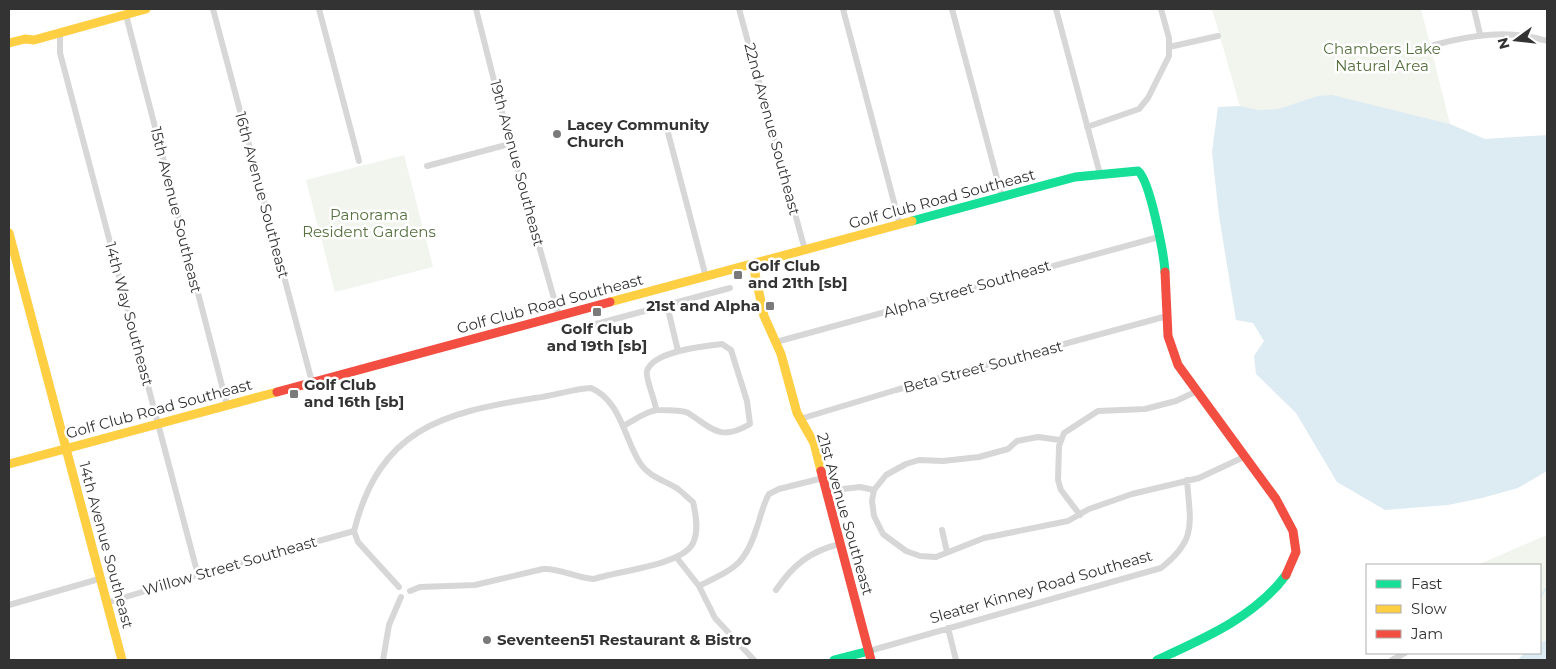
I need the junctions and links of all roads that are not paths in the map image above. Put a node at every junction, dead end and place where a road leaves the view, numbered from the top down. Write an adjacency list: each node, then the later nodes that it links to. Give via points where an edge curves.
1 (146, 9): 11 (street)
2 (212, 9): 43 (street, 16th Avenue Southeast)
3 (319, 9): 26 (street)
4 (476, 9): 25 (street, 19th Avenue Southeast)
5 (739, 9): 33 (street, 22nd Avenue Southeast)
6 (843, 9): 30 (street)
7 (952, 9): 29 (street)
8 (1056, 9): 24 (street)
9 (1161, 9): 20 (street)
10 (1474, 9): 13 (street)
11 (126, 14): 12 (street); 45 (street, 15th Avenue Southeast)
12 (60, 34): 14 (street); 22 (street, 14th Way Southeast)
13 (1480, 34): 17 (street); 19 (street)
14 (50, 36): 16 (street); 22 (street, 14th Way Southeast)
15 (1218, 36): 20 (street)
16 (34, 40): 18 (street); 21 (street)
17 (1547, 41)
18 (9, 43)
19 (1434, 45)
20 (1169, 47): 24 (street, via 1169,56 1159,77 1139,109)
21 (9, 50)
22 (60, 53): 48 (street, 14th Way Southeast)
23 (666, 124): 35 (street)
24 (1087, 127): 28 (street)
25 (510, 144): 27 (street); 38 (street, 19th Avenue Southeast)
26 (359, 160)
27 (427, 166)
28 (1100, 174): 29 (street, Golf Club Road Southeast); 32 (street, Golf Club Road Southeast, via 1138,171 1142,174)
29 (1002, 197): 30 (street, Golf Club Road Southeast)
30 (900, 225): 33 (street, Golf Club Road Southeast)
31 (9, 233): 51 (street, 14th Avenue Southeast)
32 (1159, 237): 39 (street, via 1166,272); 41 (street, Alpha Street Southeast)
33 (805, 250): 34 (street, Golf Club Road Southeast)
34 (753, 264): 35 (street, Golf Club Road Southeast); 41 (street, 21st Avenue Southeast, via 764,316)
35 (706, 277): 38 (street, Golf Club Road Southeast)
36 (730, 288): 37 (street)
37 (667, 305): 40 (street); 42 (street)
38 (559, 316): 43 (street, Golf Club Road Southeast)
39 (1167, 316): 44 (street, via 1172,350 1178,365); 47 (street, Beta Street Southeast)
40 (570, 331)
41 (776, 342): 47 (street, 21st Avenue Southeast)
42 (678, 351): 46 (street, via 665,355 647,371); 46 (street, via 722,344 731,350 747,401 750,424 739,431 720,433 705,427 686,412)
43 (312, 382): 45 (street, Golf Club Road Southeast)
44 (1197, 391): 50 (street, via 1176,402 1144,409 1098,411 1069,429); 52 (street)
45 (227, 405): 48 (street, Golf Club Road Southeast)
46 (656, 409): 49 (street)
47 (800, 419): 54 (street, 21st Avenue Southeast, via 810,433)
48 (158, 423): 51 (street, Golf Club Road Southeast); 64 (street, 14th Way Southeast)
49 (623, 426): 60 (street, via 612,405 600,392 591,388 506,403 441,419 405,442 386,462 373,481); 63 (street, via 641,465 693,502 696,514 693,544)
50 (1060, 440): 56 (street, via 1038,437 1017,441 1008,449 979,457 943,462 919,460 886,474); 58 (street, via 1058,480 1061,490)
51 (67, 448): 53 (street, Golf Club Road Southeast); 65 (street, 14th Avenue Southeast)
52 (1246, 456): 55 (street, via 1219,470); 81 (street, via 1290,521 1296,552 1292,565 1285,578 1265,599 1215,632)
53 (9, 464)
54 (823, 478): 57 (street, 21st Avenue Southeast); 66 (street, via 769,494 750,550 742,561)
55 (1186, 480): 58 (street, via 1132,494); 73 (street, Sleater Kinney Road Southeast, via 1190,526 1187,541 1161,568)
56 (874, 490): 57 (street, via 860,487); 62 (street, via 872,501 876,524 892,542 920,556 936,557)
57 (826, 491): 61 (street, 21st Avenue Southeast)
58 (1080, 515): 62 (street, via 1068,521 984,538)
59 (942, 530): 62 (street)
60 (354, 531): 64 (street, Willow Street Southeast); 67 (street, via 358,542)
61 (840, 544): 68 (street, via 804,557); 75 (street, 21st Avenue Southeast)
62 (947, 552)
63 (677, 558): 66 (street); 69 (street, via 594,579 543,569 475,586 420,587)
64 (198, 575): 71 (street, Willow Street Southeast)
65 (99, 580): 71 (street, 14th Avenue Southeast); 72 (street)
66 (699, 586): 78 (street, via 714,618)
67 (399, 587)
68 (776, 590)
69 (410, 591)
70 (401, 597): 77 (street, via 389,625)
71 (106, 603): 76 (street, 14th Avenue Southeast)
72 (9, 605)
73 (948, 628): 75 (street, Sleater Kinney Road Southeast); 80 (street)
74 (1403, 654): 82 (street)
75 (870, 656): 79 (street, Sleater Kinney Road Southeast)
76 (122, 660)
77 (383, 660)
78 (754, 660)
79 (834, 660)
80 (956, 660)
81 (1157, 660)
82 (1392, 660)

